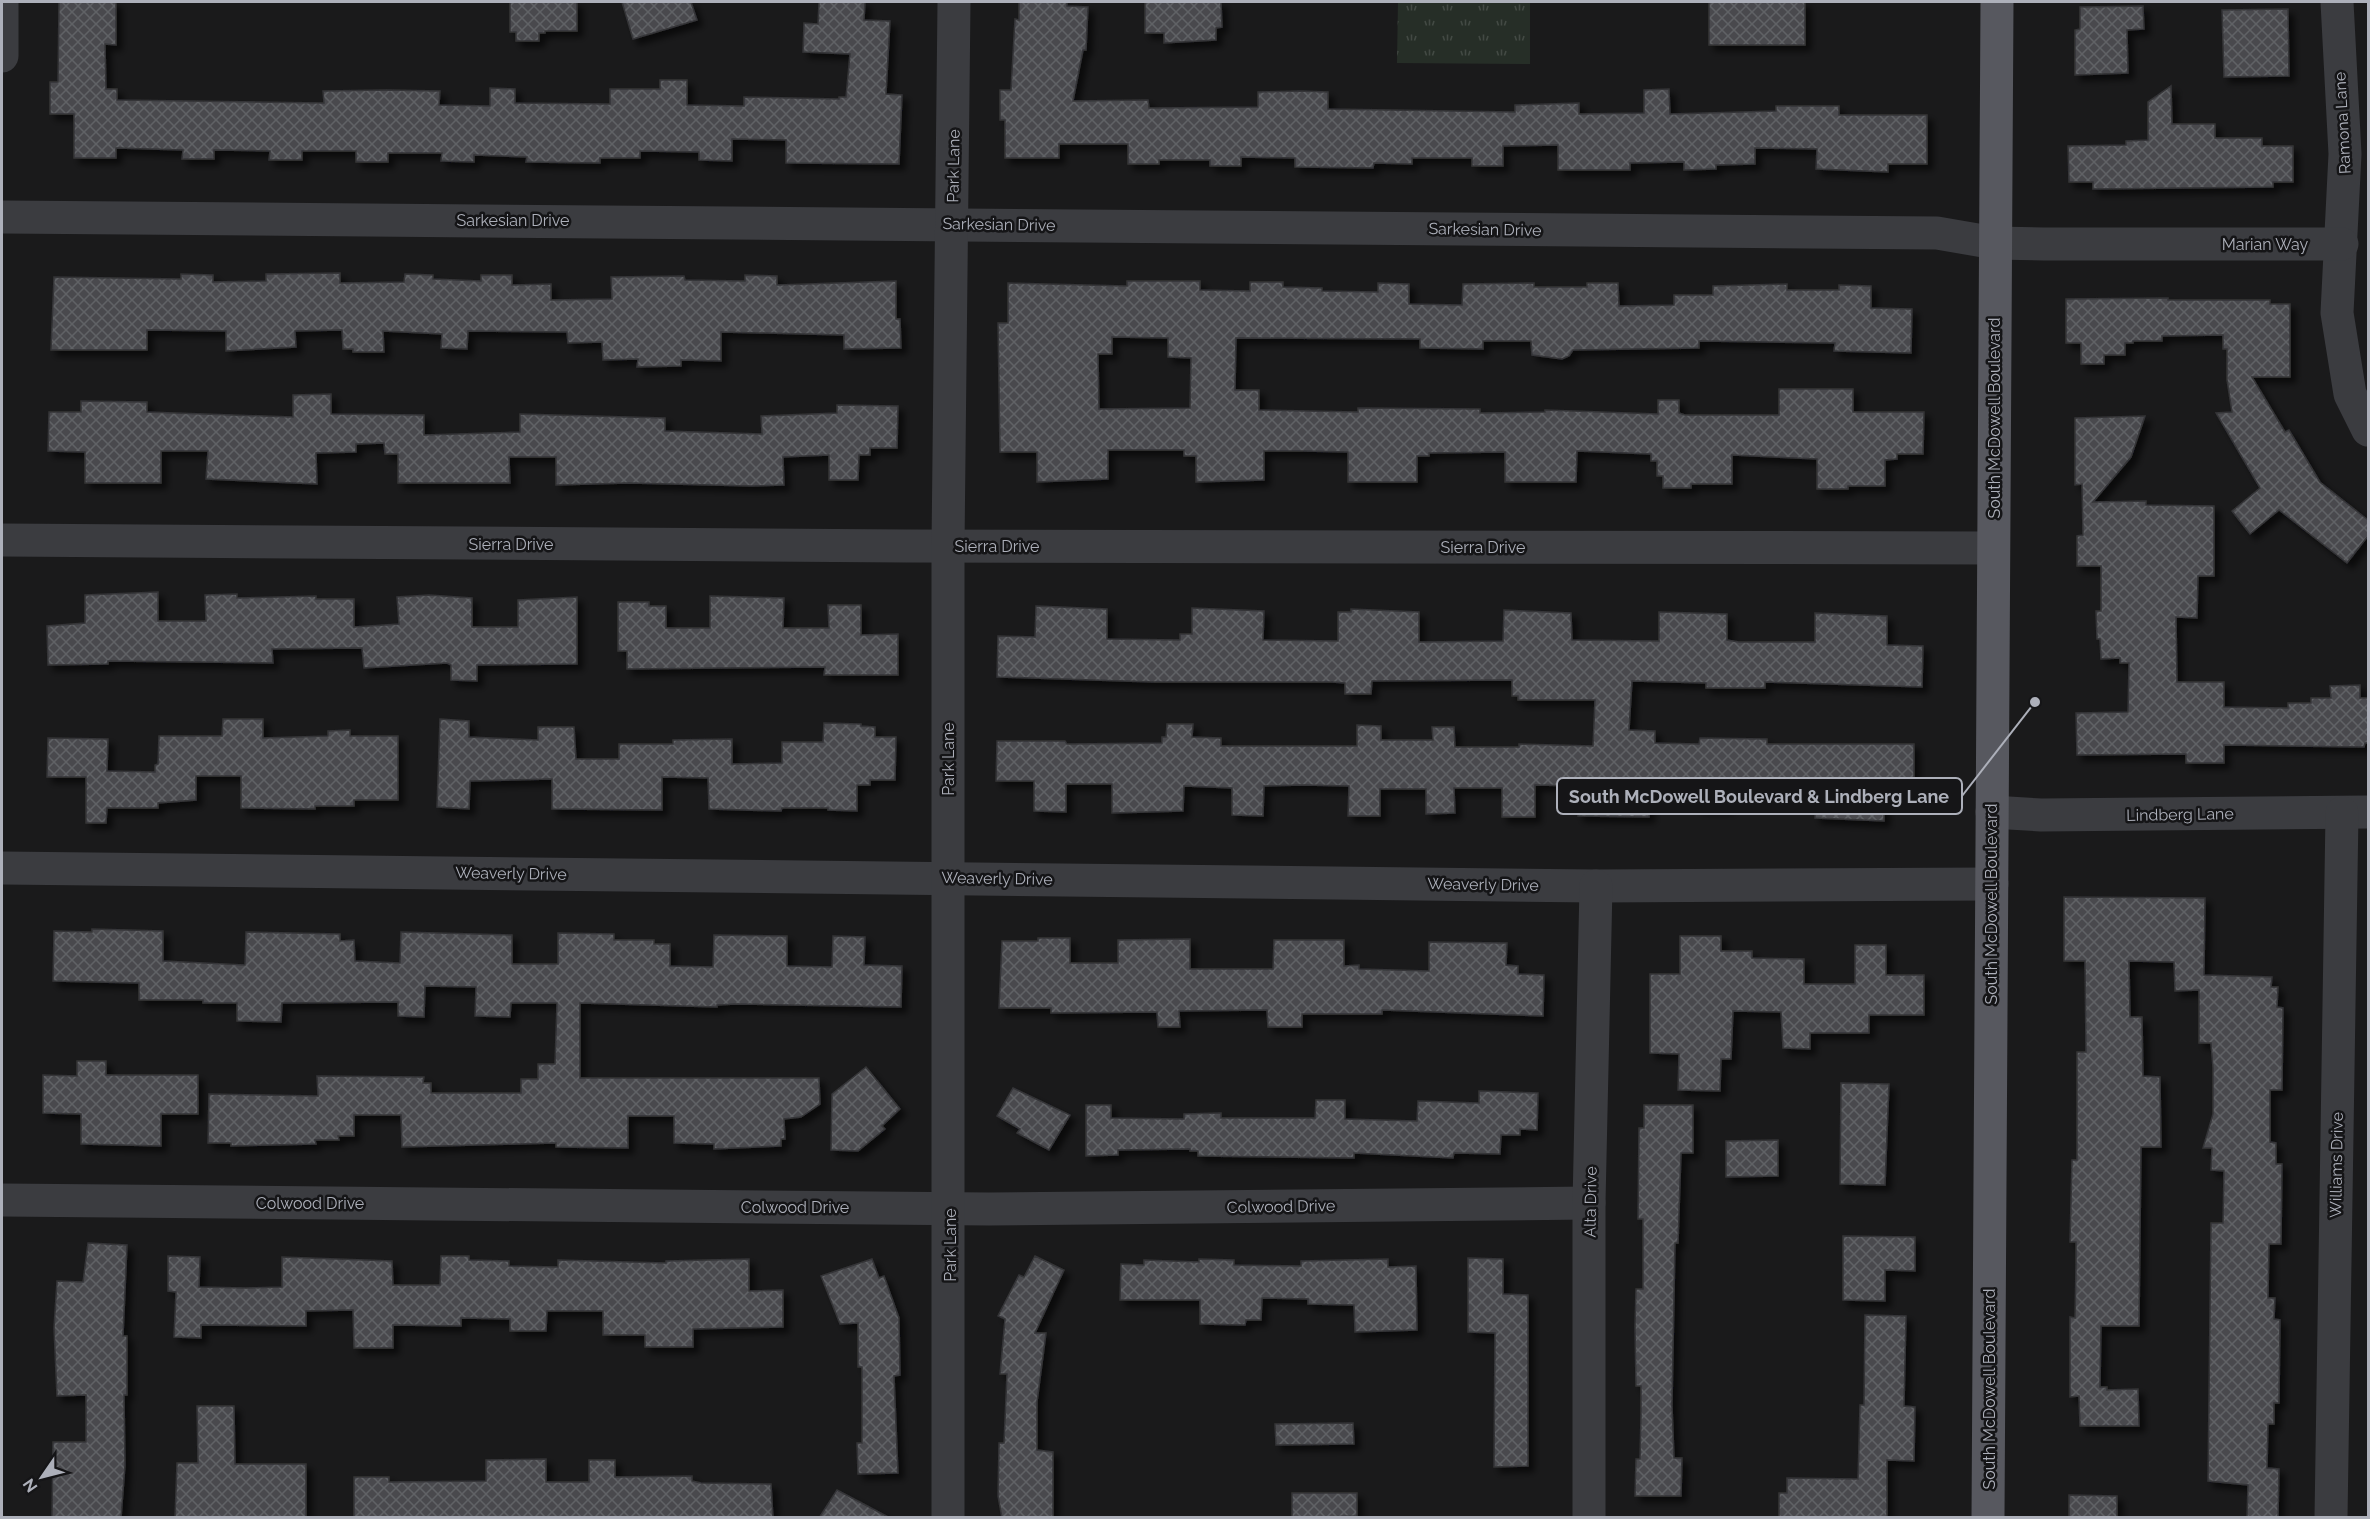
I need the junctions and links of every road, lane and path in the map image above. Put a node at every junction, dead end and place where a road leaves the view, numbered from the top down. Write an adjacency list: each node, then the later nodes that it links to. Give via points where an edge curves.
1 (2, 2): 5 (street)
2 (954, 2): 7 (street, Park Lane)
3 (1996, 2): 8 (main road, South McDowell Boulevard)
4 (2337, 2): 9 (street, Ramona Lane, via 2345,154)
5 (2, 56)
6 (2, 217): 7 (street, Sarkesian Drive)
7 (951, 224): 8 (street, Sarkesian Drive, via 1946,234); 12 (street, Park Lane)
8 (1995, 243): 9 (street, Marian Way); 13 (main road, South McDowell Boulevard)
9 (2342, 244): 10 (street, via 2337,312 2350,394)
10 (2368, 430)
11 (2, 540): 12 (street, Sierra Drive)
12 (948, 546): 13 (street, Sierra Drive); 17 (street, Park Lane)
13 (1994, 548): 14 (main road, South McDowell Boulevard)
14 (1992, 812): 15 (street, Lindberg Lane); 18 (main road, South McDowell Boulevard)
15 (2355, 812): 26 (street, Williams Drive)
16 (2, 868): 17 (street, Weaverly Drive)
17 (949, 877): 19 (street, Weaverly Drive); 22 (street, Park Lane)
18 (1992, 884): 19 (street, Weaverly Drive); 25 (main road, South McDowell Boulevard)
19 (1596, 886): 21 (street, Alta Drive)
20 (2, 1200): 22 (street, Colwood Drive)
21 (1589, 1203): 22 (street, Colwood Drive); 24 (street, Alta Drive)
22 (950, 1209): 23 (street, Park Lane)
23 (948, 1518)
24 (1589, 1518)
25 (1988, 1518)
26 (2331, 1518)

